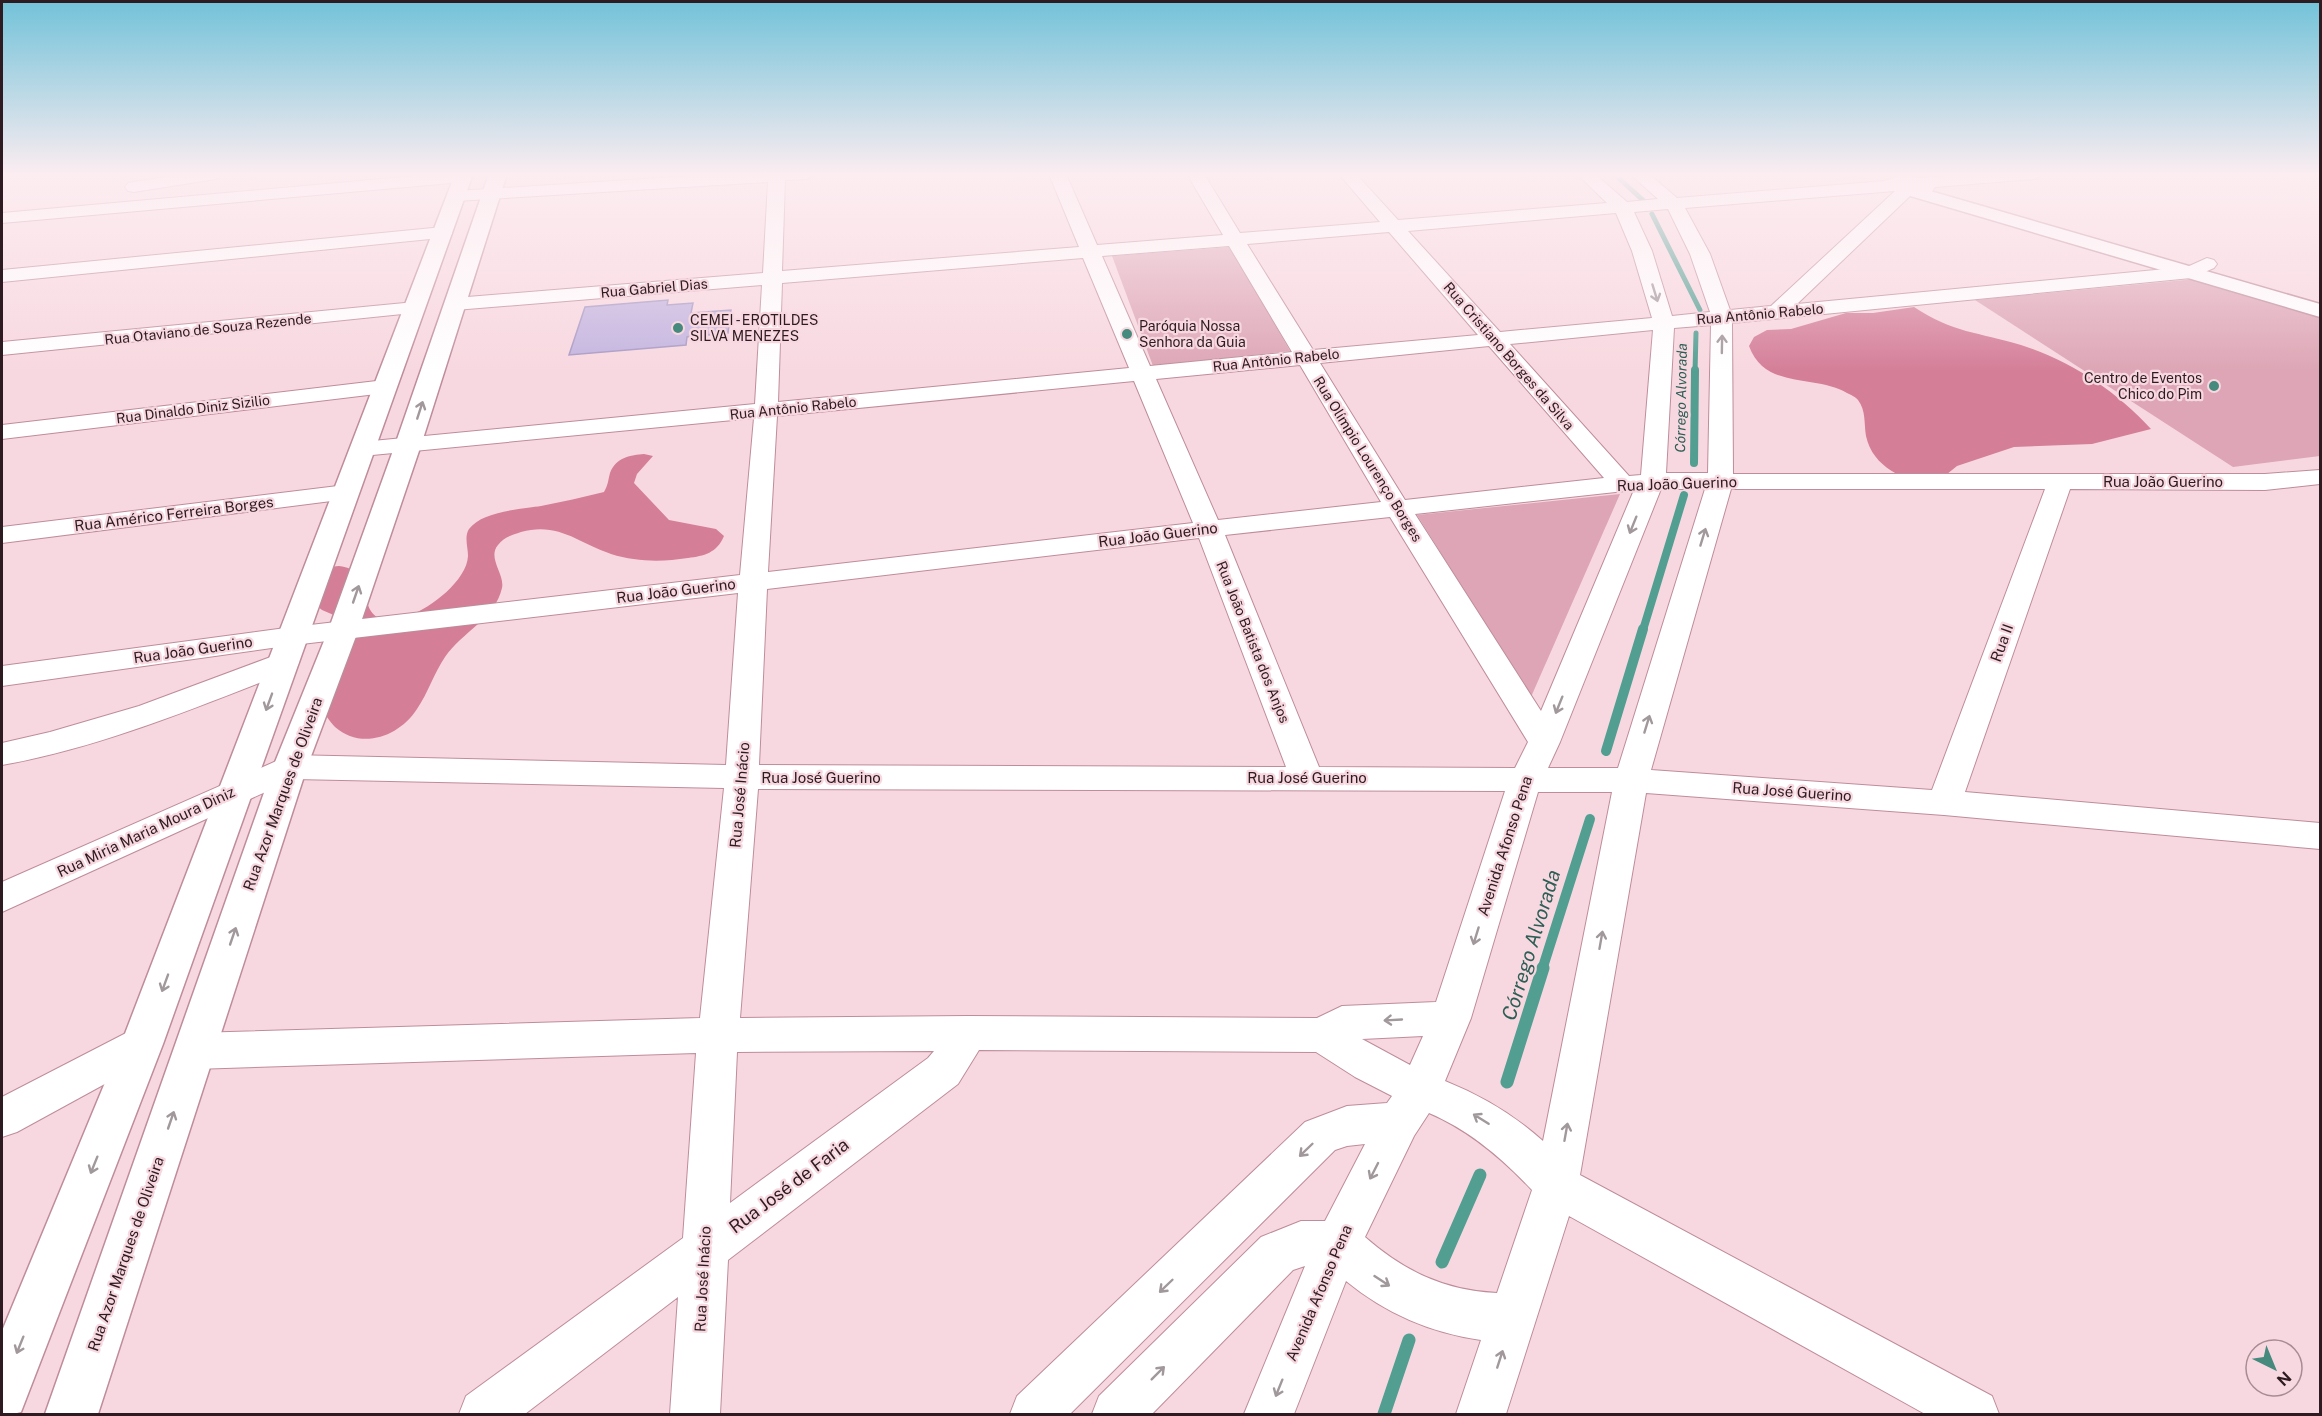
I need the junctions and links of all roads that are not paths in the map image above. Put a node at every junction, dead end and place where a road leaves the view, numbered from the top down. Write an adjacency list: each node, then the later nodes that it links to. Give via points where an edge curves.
1 (441, 240): 12 (street)
2 (472, 240): 14 (street, Rua Azor Marques de Oliveira)
3 (773, 240): 17 (street, Rua José Inácio)
4 (1086, 240): 13 (street, Rua João Batista dos Anjos)
5 (1247, 240): 11 (street, Rua Gabriel Dias)
6 (1407, 240): 25 (street, Rua Cristiano Borges da Silva)
7 (1637, 240): 24 (street, Avenida Afonso Pena, one-way to 24)
8 (1693, 240): 21 (street)
9 (1856, 240): 20 (street)
10 (2105, 240): 15 (street)
11 (1236, 241): 13 (street, Rua Gabriel Dias); 27 (street, Rua Olímpio Lourenço Borges)
12 (438, 246): 14 (street); 16 (street); 23 (street)
13 (1092, 253): 17 (street, Rua Gabriel Dias); 28 (street, Rua João Batista dos Anjos)
14 (471, 255): 22 (street, Rua Azor Marques de Oliveira)
15 (2199, 268): 18 (street); 19 (street); 20 (street, Rua Antônio Rabelo)
16 (2, 276)
17 (771, 279): 22 (street, Rua Gabriel Dias); 30 (street, Rua José Inácio)
18 (2320, 297)
19 (2320, 310)
20 (1776, 313): 21 (street, Rua Antônio Rabelo)
21 (1722, 316): 24 (street, Rua Antônio Rabelo); 36 (street, one-way to 21)
22 (450, 319): 23 (street); 32 (street, Rua Azor Marques de Oliveira, one-way to 22)
23 (409, 323): 26 (street, Rua Otaviano de Souza Rezende); 29 (street)
24 (1664, 323): 25 (street, Rua Antônio Rabelo); 35 (street, Avenida Afonso Pena)
25 (1493, 339): 27 (street, Rua Antônio Rabelo); 38 (street, Rua Cristiano Borges da Silva)
26 (2, 350)
27 (1305, 357): 28 (street, Rua Antônio Rabelo); 40 (street, Rua Olímpio Lourenço Borges)
28 (1141, 374): 30 (street, Rua Antônio Rabelo); 41 (street, Rua João Batista dos Anjos)
29 (386, 387): 31 (street, Rua Dinaldo Diniz Sizilio); 33 (street)
30 (766, 411): 32 (street, Rua Antônio Rabelo); 43 (street, Rua José Inácio)
31 (2, 432)
32 (408, 445): 33 (street, Rua Antônio Rabelo); 44 (street, Rua Azor Marques de Oliveira, one-way to 32)
33 (362, 449): 39 (street)
34 (2320, 477): 37 (street, Rua João Guerino, via 2265,482)
35 (1651, 482): 36 (street, Rua João Guerino); 38 (street, Rua João Guerino); 47 (street, Avenida Afonso Pena, one-way to 47)
36 (1720, 482): 37 (street, Rua João Guerino); 53 (street, one-way to 36)
37 (2060, 482): 55 (street, Rua II)
38 (1623, 484): 40 (street, Rua João Guerino)
39 (346, 493): 42 (street, Rua Américo Ferreira Borges); 45 (street)
40 (1398, 508): 41 (street, Rua João Guerino); 47 (street, Rua Olímpio Lourenço Borges)
41 (1209, 529): 43 (street, Rua João Guerino); 51 (street, Rua João Batista dos Anjos)
42 (2, 535)
43 (753, 582): 44 (street, Rua João Guerino); 50 (street, Rua José Inácio)
44 (343, 631): 45 (street); 49 (street, Rua Azor Marques de Oliveira)
45 (289, 649): 46 (street, Rua João Guerino); 48 (street, via 150,714); 54 (street, one-way to 54)
46 (2, 676)
47 (1544, 742): 52 (street, Avenida Afonso Pena)
48 (2, 754)
49 (290, 767): 50 (street, Rua José Guerino); 54 (street, Rua Miria Maria Moura Diniz); 63 (street, Rua Azor Marques de Oliveira, one-way to 49)
50 (742, 777): 51 (street, Rua José Guerino); 60 (street, Rua José Inácio)
51 (1307, 778): 52 (street, Rua José Guerino)
52 (1525, 780): 53 (street, Rua José Guerino); 58 (street, Avenida Afonso Pena, one-way to 58)
53 (1631, 780): 55 (street, Rua José Guerino); 66 (street, one-way to 53)
54 (236, 790): 57 (street, Rua Miria Maria Moura Diniz); 62 (street, one-way to 62)
55 (1944, 803): 56 (street, Rua José Guerino)
56 (2320, 836)
57 (2, 898)
58 (1451, 1017): 61 (street, one-way to 61, via 1342,1023); 64 (street, Avenida Afonso Pena)
59 (968, 1033): 60 (street); 61 (street); 68 (street, Rua José de Faria, via 943,1071)
60 (718, 1035): 63 (street); 68 (street, Rua José Inácio)
61 (1323, 1035): 64 (street)
62 (142, 1044): 65 (street); 70 (street, one-way to 70)
63 (194, 1051): 71 (street, Rua Azor Marques de Oliveira, one-way to 63)
64 (1409, 1106): 66 (street, one-way to 64, via 1517,1145 1471,1113); 67 (street, Avenida Afonso Pena, one-way to 67); 74 (street, one-way to 74, via 1320,1136)
65 (2, 1118)
66 (1556, 1185): 69 (street); 78 (street)
67 (1338, 1244): 69 (street, one-way to 69, via 1364,1269 1397,1291 1432,1307 1468,1316); 75 (street, one-way to 67, via 1277,1253 1301,1244); 76 (street, Avenida Afonso Pena, one-way to 76)
68 (705, 1249): 72 (street, Rua José de Faria); 73 (street, Rua José Inácio)
69 (1513, 1318): 77 (street, one-way to 69)
70 (3, 1386)
71 (71, 1414)
72 (484, 1414)
73 (695, 1414)
74 (1035, 1414)
75 (1117, 1414)
76 (1269, 1414)
77 (1481, 1414)
78 (1974, 1414)

